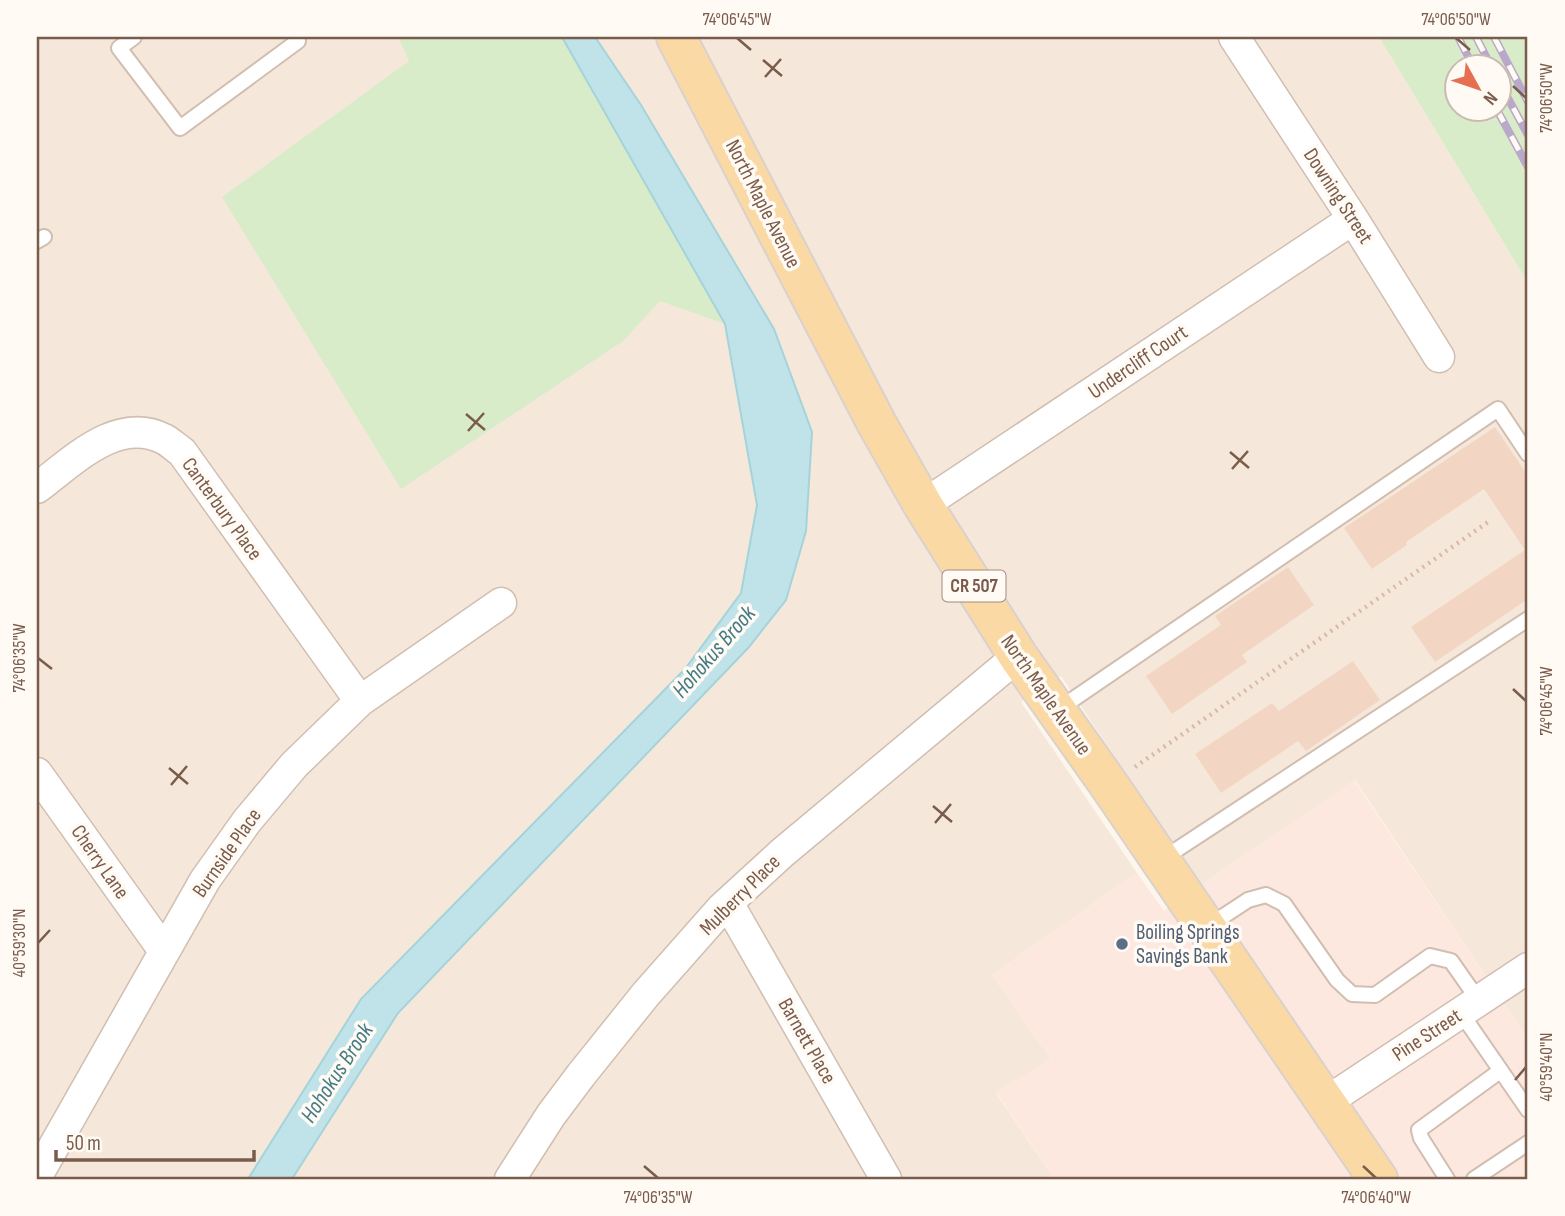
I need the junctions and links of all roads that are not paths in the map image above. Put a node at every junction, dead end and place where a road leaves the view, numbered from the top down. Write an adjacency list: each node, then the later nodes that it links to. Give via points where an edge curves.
1 (134, 37): 2 (lane, via 119,48 180,128 298,41)
2 (295, 37)
3 (676, 37): 9 (main road, North Maple Avenue / CR 507)
4 (1234, 37): 5 (street, Downing Street)
5 (1353, 219): 6 (street, Downing Street); 9 (street, Undercliff Court)
6 (1438, 357)
7 (1528, 454): 14 (lane, via 1499,409)
8 (37, 488): 13 (street, Canterbury Place, via 101,441 121,433 163,439 182,452)
9 (923, 505): 12 (main road, North Maple Avenue / CR 507)
10 (501, 603): 13 (street, Burnside Place)
11 (1528, 619): 16 (lane)
12 (1018, 656): 14 (main road, North Maple Avenue / CR 507); 17 (street, Mulberry Place)
13 (360, 701): 19 (street, Burnside Place, via 294,765 247,821 205,880)
14 (1056, 711): 16 (main road, North Maple Avenue / CR 507)
15 (37, 773): 19 (street, Cherry Lane)
16 (1160, 861): 18 (main road, North Maple Avenue / CR 507)
17 (728, 903): 27 (street, Mulberry Place, via 581,1075); 28 (street, Barnett Place)
18 (1206, 927): 21 (lane, via 1248,900 1266,895 1284,904 1337,980 1352,994 1375,995 1430,956 1451,961); 23 (main road, North Maple Avenue / CR 507)
19 (164, 951): 26 (street, Burnside Place)
20 (1528, 968): 21 (street, Pine Street)
21 (1470, 1007): 22 (lane); 23 (street, Pine Street)
22 (1500, 1071): 24 (lane); 30 (lane, via 1419,1130)
23 (1326, 1102): 29 (main road, North Maple Avenue / CR 507)
24 (1528, 1110)
25 (1528, 1143): 31 (lane)
26 (37, 1176)
27 (510, 1179)
28 (886, 1179)
29 (1378, 1179)
30 (1447, 1179)
31 (1474, 1179)

